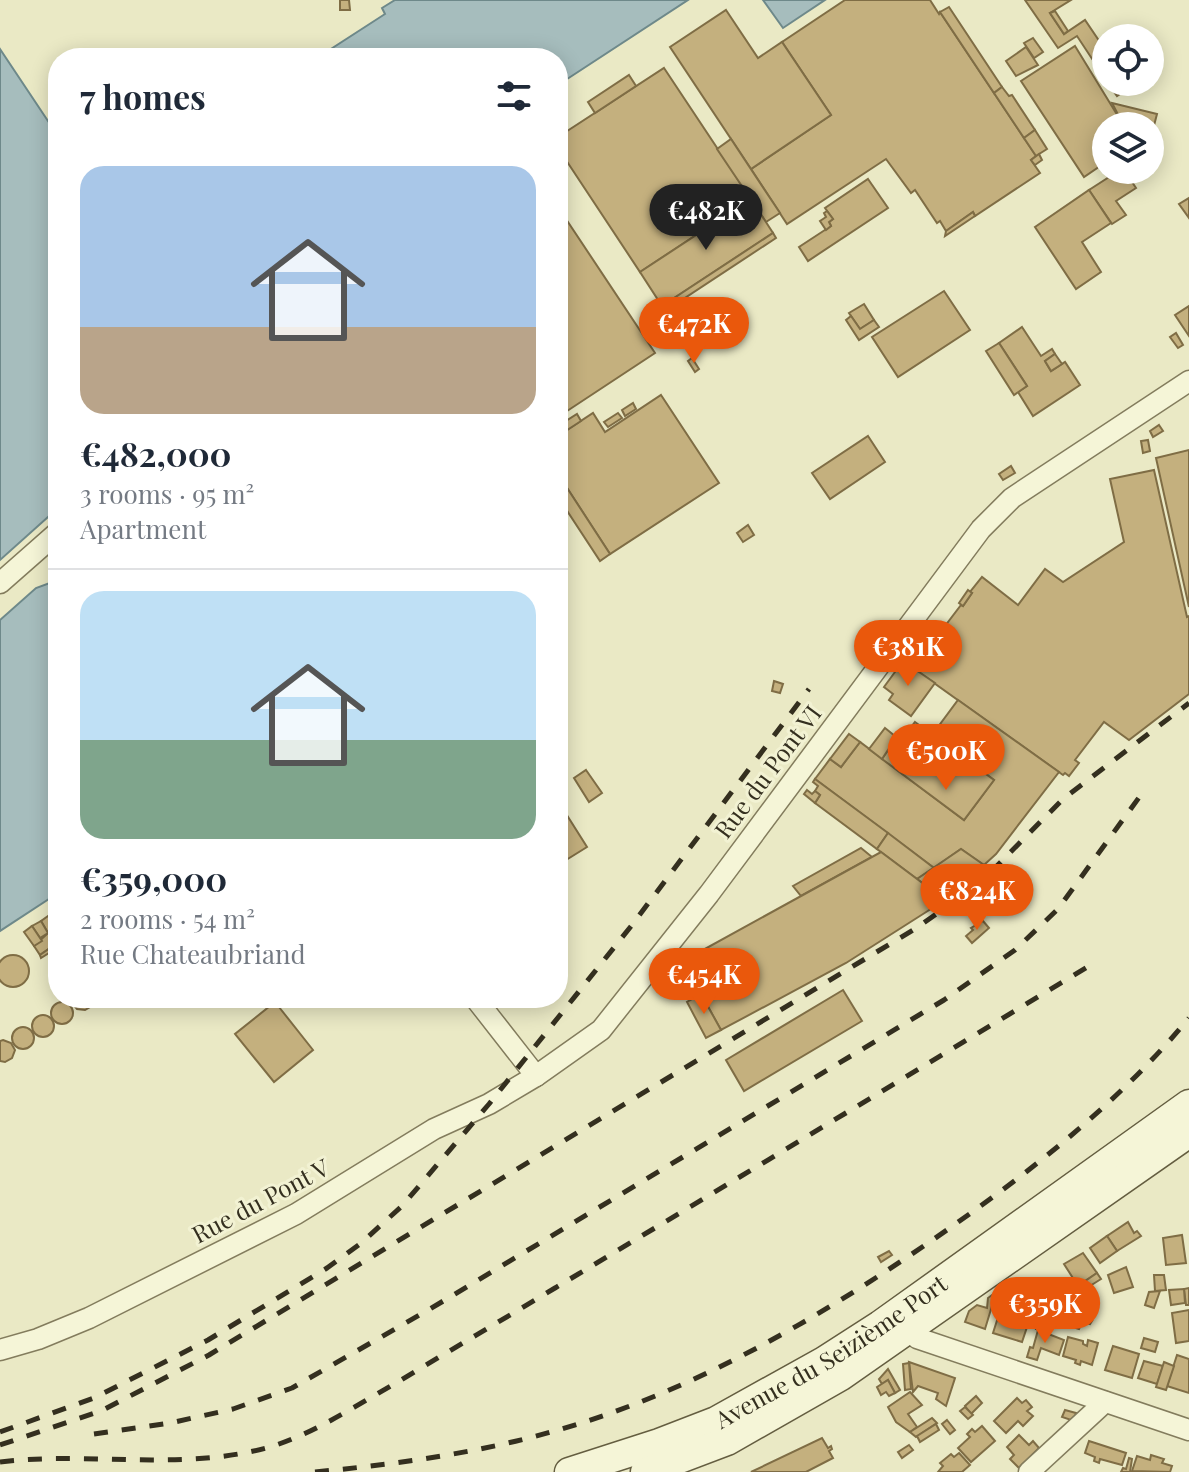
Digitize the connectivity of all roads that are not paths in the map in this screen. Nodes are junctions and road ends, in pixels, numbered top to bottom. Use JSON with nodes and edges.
{"nodes":[{"id":1,"x":1189,"y":381,"type":"edge"},
{"id":2,"x":48,"y":541,"type":"edge"},
{"id":3,"x":0,"y":583,"type":"edge"},
{"id":4,"x":483,"y":1008,"type":"edge"},
{"id":5,"x":536,"y":1076,"type":"junction"},
{"id":6,"x":1189,"y":1104,"type":"edge"},
{"id":7,"x":1189,"y":1133,"type":"edge"},
{"id":8,"x":908,"y":1330,"type":"junction"},
{"id":9,"x":0,"y":1350,"type":"edge"},
{"id":10,"x":1105,"y":1402,"type":"junction"},
{"id":11,"x":1189,"y":1430,"type":"edge"},
{"id":12,"x":569,"y":1472,"type":"edge"},
{"id":13,"x":645,"y":1472,"type":"edge"},
{"id":14,"x":1029,"y":1472,"type":"edge"}],
"edges":[{"from":1,"to":5,"type":"street","name":"Rue du Pont VI"},
{"from":2,"to":3,"type":"street"},
{"from":4,"to":5,"type":"street"},
{"from":5,"to":9,"type":"street","name":"Rue du Pont V"},
{"from":6,"to":12,"type":"main road","name":"Avenue du Seizième Port"},
{"from":7,"to":8,"type":"main road","name":"Avenue du Seizième Port"},
{"from":8,"to":10,"type":"street"},
{"from":8,"to":13,"type":"main road","name":"Avenue du Seizième Port"},
{"from":10,"to":11,"type":"street"},
{"from":10,"to":14,"type":"street"}]}
